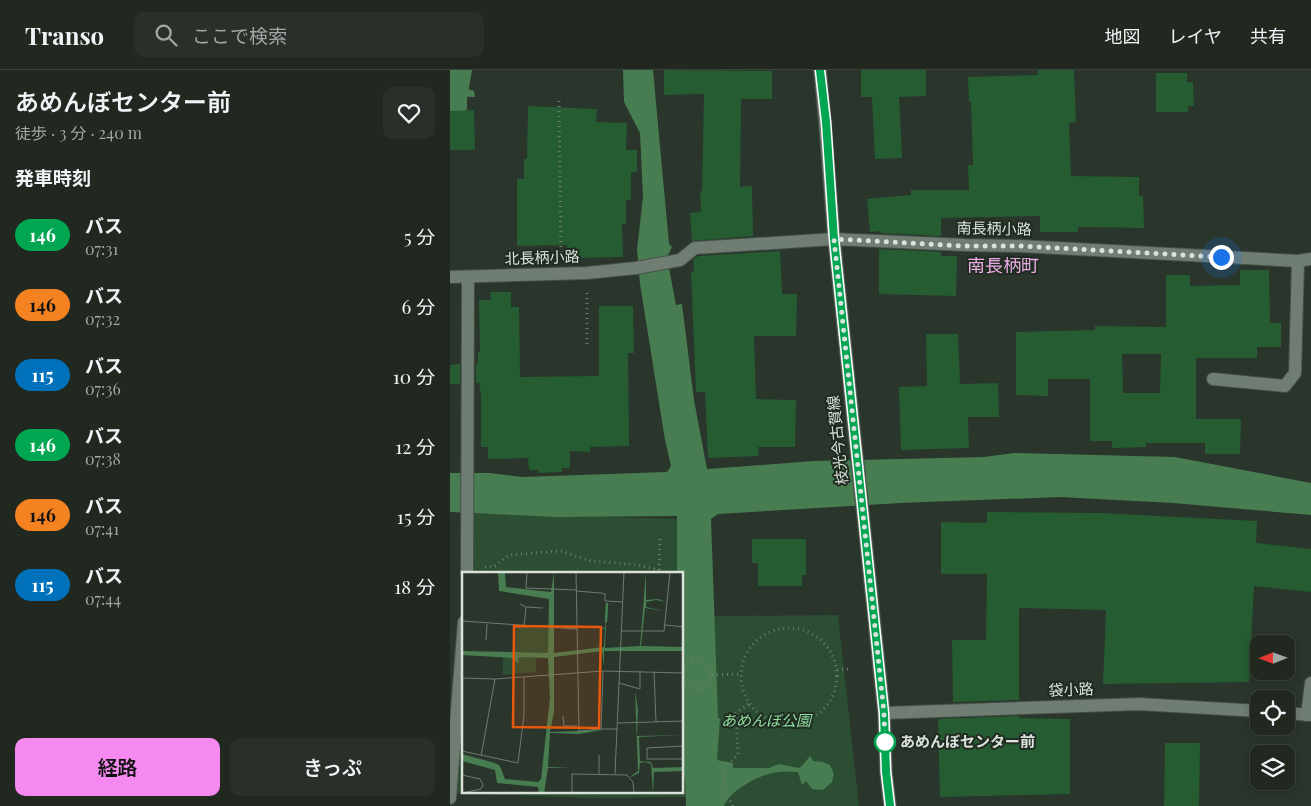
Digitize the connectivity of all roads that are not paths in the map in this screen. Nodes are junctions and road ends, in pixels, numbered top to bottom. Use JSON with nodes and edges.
{"nodes":[{"id":1,"x":820,"y":70,"type":"edge"},
{"id":2,"x":834,"y":239,"type":"junction"},
{"id":3,"x":1311,"y":259,"type":"edge"},
{"id":4,"x":680,"y":260,"type":"joint"},
{"id":5,"x":1298,"y":262,"type":"junction"},
{"id":6,"x":450,"y":277,"type":"edge"},
{"id":7,"x":468,"y":277,"type":"junction"},
{"id":8,"x":1213,"y":379,"type":"dead end"},
{"id":9,"x":467,"y":571,"type":"edge"},
{"id":10,"x":462,"y":640,"type":"edge"},
{"id":11,"x":1311,"y":683,"type":"edge"},
{"id":12,"x":1250,"y":711,"type":"edge"},
{"id":13,"x":884,"y":713,"type":"junction"},
{"id":14,"x":1295,"y":714,"type":"edge"},
{"id":15,"x":1309,"y":715,"type":"edge"},
{"id":16,"x":453,"y":721,"type":"edge"},
{"id":17,"x":450,"y":798,"type":"edge"},
{"id":18,"x":890,"y":806,"type":"edge"}],
"edges":[{"from":1,"to":2,"type":"street","name":"枝光今古賀線"},
{"from":2,"to":4,"type":"street","name":"南長柄小路"},
{"from":2,"to":5,"type":"street","name":"南長柄小路"},
{"from":2,"to":13,"type":"street","name":"枝光今古賀線"},
{"from":3,"to":5,"type":"street","name":"南長柄小路"},
{"from":4,"to":7,"type":"street","name":"北長柄小路"},
{"from":5,"to":8,"type":"street"},
{"from":6,"to":7,"type":"street","name":"北長柄小路"},
{"from":7,"to":9,"type":"street"},
{"from":10,"to":16,"type":"street"},
{"from":11,"to":15,"type":"street"},
{"from":12,"to":13,"type":"street","name":"袋小路"},
{"from":13,"to":18,"type":"street","name":"枝光今古賀線"},
{"from":14,"to":15,"type":"street"},
{"from":16,"to":17,"type":"street"}]}
